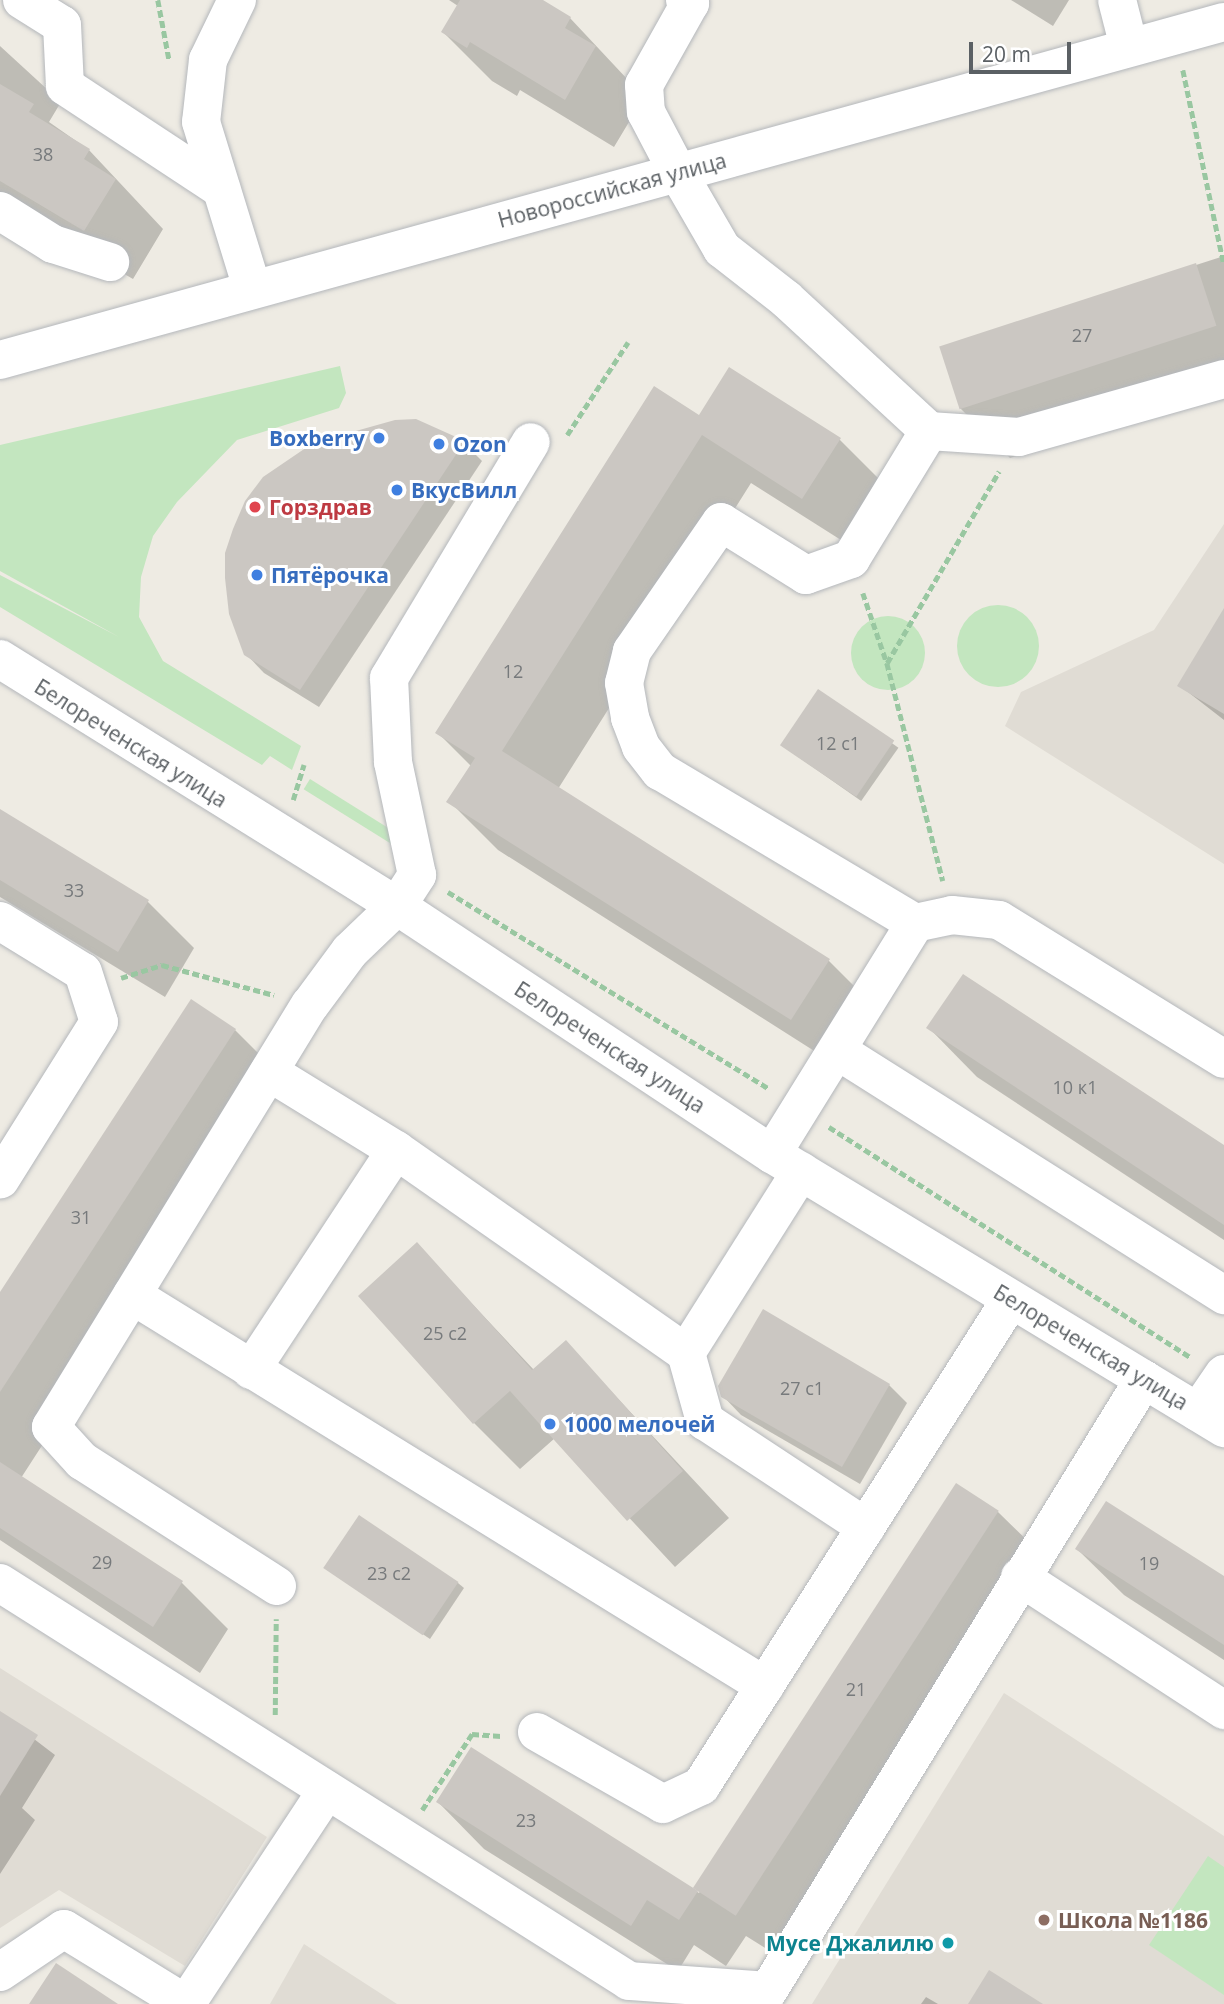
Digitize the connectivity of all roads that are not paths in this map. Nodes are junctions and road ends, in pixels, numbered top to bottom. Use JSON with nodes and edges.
{"nodes":[{"id":1,"x":22,"y":0,"type":"edge"},
{"id":2,"x":237,"y":0,"type":"edge"},
{"id":3,"x":685,"y":0,"type":"edge"},
{"id":4,"x":1117,"y":0,"type":"edge"},
{"id":5,"x":1224,"y":22,"type":"edge"},
{"id":6,"x":1129,"y":47,"type":"junction"},
{"id":7,"x":678,"y":173,"type":"junction"},
{"id":8,"x":221,"y":188,"type":"junction"},
{"id":9,"x":0,"y":211,"type":"edge"},
{"id":10,"x":110,"y":262,"type":"dead end"},
{"id":11,"x":252,"y":288,"type":"junction"},
{"id":12,"x":0,"y":360,"type":"edge"},
{"id":13,"x":1224,"y":379,"type":"edge"},
{"id":14,"x":929,"y":431,"type":"junction"},
{"id":15,"x":531,"y":442,"type":"road end"},
{"id":16,"x":0,"y":659,"type":"edge"},
{"id":17,"x":397,"y":906,"type":"junction"},
{"id":18,"x":0,"y":920,"type":"edge"},
{"id":19,"x":915,"y":923,"type":"junction"},
{"id":20,"x":838,"y":1051,"type":"junction"},
{"id":21,"x":1224,"y":1059,"type":"edge"},
{"id":22,"x":269,"y":1072,"type":"junction"},
{"id":23,"x":396,"y":1150,"type":"junction"},
{"id":24,"x":787,"y":1162,"type":"junction"},
{"id":25,"x":0,"y":1180,"type":"edge"},
{"id":26,"x":1224,"y":1295,"type":"edge"},
{"id":27,"x":132,"y":1296,"type":"junction"},
{"id":28,"x":1011,"y":1298,"type":"junction"},
{"id":29,"x":686,"y":1353,"type":"junction"},
{"id":30,"x":251,"y":1370,"type":"junction"},
{"id":31,"x":1223,"y":1376,"type":"edge"},
{"id":32,"x":1144,"y":1379,"type":"junction"},
{"id":33,"x":1211,"y":1420,"type":"edge"},
{"id":34,"x":866,"y":1527,"type":"junction"},
{"id":35,"x":1020,"y":1577,"type":"junction"},
{"id":36,"x":0,"y":1583,"type":"edge"},
{"id":37,"x":277,"y":1586,"type":"road end"},
{"id":38,"x":765,"y":1686,"type":"junction"},
{"id":39,"x":1224,"y":1710,"type":"edge"},
{"id":40,"x":537,"y":1732,"type":"road end"},
{"id":41,"x":327,"y":1790,"type":"junction"},
{"id":42,"x":0,"y":1972,"type":"edge"},
{"id":43,"x":186,"y":2004,"type":"edge"}],
"edges":[{"from":1,"to":8,"type":"street"},
{"from":2,"to":8,"type":"street"},
{"from":3,"to":7,"type":"street"},
{"from":4,"to":6,"type":"street"},
{"from":5,"to":6,"type":"street","name":"Новороссийская улица"},
{"from":6,"to":7,"type":"street","name":"Новороссийская улица"},
{"from":7,"to":11,"type":"street","name":"Новороссийская улица"},
{"from":7,"to":14,"type":"street"},
{"from":8,"to":11,"type":"street"},
{"from":9,"to":10,"type":"street"},
{"from":11,"to":12,"type":"street","name":"Новороссийская улица"},
{"from":13,"to":14,"type":"street"},
{"from":14,"to":19,"type":"street"},
{"from":15,"to":17,"type":"street"},
{"from":16,"to":17,"type":"street","name":"Белореченская улица"},
{"from":17,"to":22,"type":"street"},
{"from":17,"to":24,"type":"street","name":"Белореченская улица"},
{"from":18,"to":25,"type":"street"},
{"from":19,"to":20,"type":"street"},
{"from":19,"to":21,"type":"street"},
{"from":20,"to":24,"type":"street"},
{"from":20,"to":26,"type":"street"},
{"from":22,"to":23,"type":"street"},
{"from":22,"to":27,"type":"street"},
{"from":23,"to":29,"type":"street"},
{"from":23,"to":30,"type":"street"},
{"from":24,"to":28,"type":"street","name":"Белореченская улица"},
{"from":24,"to":29,"type":"street"},
{"from":27,"to":30,"type":"street"},
{"from":27,"to":37,"type":"street"},
{"from":28,"to":32,"type":"street","name":"Белореченская улица"},
{"from":28,"to":34,"type":"street"},
{"from":29,"to":34,"type":"street"},
{"from":30,"to":38,"type":"street"},
{"from":31,"to":33,"type":"street"},
{"from":32,"to":33,"type":"street","name":"Белореченская улица"},
{"from":32,"to":35,"type":"street"},
{"from":34,"to":38,"type":"street"},
{"from":35,"to":39,"type":"street"},
{"from":35,"to":41,"type":"street"},
{"from":36,"to":41,"type":"street"},
{"from":38,"to":40,"type":"street"},
{"from":41,"to":43,"type":"street"},
{"from":42,"to":43,"type":"street"}]}
